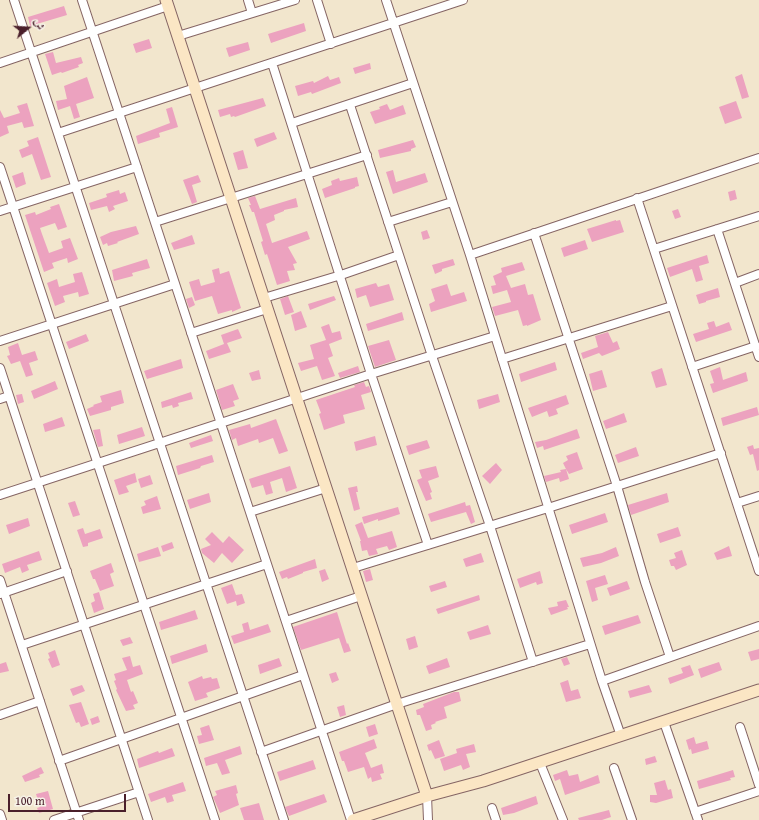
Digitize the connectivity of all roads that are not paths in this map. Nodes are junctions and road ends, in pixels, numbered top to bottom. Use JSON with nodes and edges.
{"nodes":[{"id":1,"x":14,"y":0,"type":"edge"},
{"id":2,"x":82,"y":0,"type":"edge"},
{"id":3,"x":248,"y":0,"type":"edge"},
{"id":4,"x":295,"y":0,"type":"edge"},
{"id":5,"x":317,"y":0,"type":"edge"},
{"id":6,"x":386,"y":0,"type":"edge"},
{"id":7,"x":463,"y":0,"type":"edge"},
{"id":8,"x":167,"y":3,"type":"edge"},
{"id":9,"x":252,"y":13,"type":"junction"},
{"id":10,"x":393,"y":23,"type":"junction"},
{"id":11,"x":93,"y":32,"type":"junction"},
{"id":12,"x":178,"y":36,"type":"junction"},
{"id":13,"x":331,"y":44,"type":"junction"},
{"id":14,"x":32,"y":52,"type":"junction"},
{"id":15,"x":0,"y":63,"type":"edge"},
{"id":16,"x":272,"y":63,"type":"junction"},
{"id":17,"x":413,"y":83,"type":"junction"},
{"id":18,"x":195,"y":88,"type":"junction"},
{"id":19,"x":350,"y":105,"type":"junction"},
{"id":20,"x":120,"y":113,"type":"junction"},
{"id":21,"x":292,"y":123,"type":"junction"},
{"id":22,"x":58,"y":133,"type":"junction"},
{"id":23,"x":367,"y":155,"type":"junction"},
{"id":24,"x":759,"y":158,"type":"edge"},
{"id":25,"x":0,"y":167,"type":"edge"},
{"id":26,"x":137,"y":168,"type":"junction"},
{"id":27,"x":308,"y":174,"type":"junction"},
{"id":28,"x":76,"y":187,"type":"junction"},
{"id":29,"x":231,"y":197,"type":"junction"},
{"id":30,"x":637,"y":198,"type":"junction"},
{"id":31,"x":452,"y":202,"type":"junction"},
{"id":32,"x":13,"y":207,"type":"junction"},
{"id":33,"x":0,"y":211,"type":"edge"},
{"id":34,"x":759,"y":216,"type":"edge"},
{"id":35,"x":155,"y":222,"type":"junction"},
{"id":36,"x":388,"y":222,"type":"junction"},
{"id":37,"x":717,"y":229,"type":"junction"},
{"id":38,"x":534,"y":233,"type":"junction"},
{"id":39,"x":654,"y":249,"type":"junction"},
{"id":40,"x":399,"y":255,"type":"junction"},
{"id":41,"x":470,"y":255,"type":"junction"},
{"id":42,"x":759,"y":274,"type":"edge"},
{"id":43,"x":341,"y":275,"type":"junction"},
{"id":44,"x":735,"y":283,"type":"junction"},
{"id":45,"x":175,"y":284,"type":"junction"},
{"id":46,"x":264,"y":298,"type":"junction"},
{"id":47,"x":114,"y":304,"type":"junction"},
{"id":48,"x":672,"y":306,"type":"junction"},
{"id":49,"x":267,"y":309,"type":"junction"},
{"id":50,"x":52,"y":324,"type":"junction"},
{"id":51,"x":191,"y":333,"type":"junction"},
{"id":52,"x":495,"y":336,"type":"junction"},
{"id":53,"x":568,"y":338,"type":"junction"},
{"id":54,"x":0,"y":341,"type":"edge"},
{"id":55,"x":756,"y":346,"type":"junction"},
{"id":56,"x":432,"y":356,"type":"junction"},
{"id":57,"x":759,"y":357,"type":"edge"},
{"id":58,"x":502,"y":359,"type":"junction"},
{"id":59,"x":692,"y":367,"type":"junction"},
{"id":60,"x":0,"y":368,"type":"edge"},
{"id":61,"x":371,"y":374,"type":"junction"},
{"id":62,"x":9,"y":396,"type":"junction"},
{"id":63,"x":296,"y":398,"type":"junction"},
{"id":64,"x":0,"y":399,"type":"edge"},
{"id":65,"x":221,"y":423,"type":"junction"},
{"id":66,"x":160,"y":443,"type":"junction"},
{"id":67,"x":720,"y":453,"type":"junction"},
{"id":68,"x":98,"y":463,"type":"junction"},
{"id":69,"x":38,"y":483,"type":"junction"},
{"id":70,"x":617,"y":486,"type":"junction"},
{"id":71,"x":326,"y":488,"type":"junction"},
{"id":72,"x":0,"y":495,"type":"edge"},
{"id":73,"x":759,"y":496,"type":"edge"},
{"id":74,"x":737,"y":503,"type":"junction"},
{"id":75,"x":548,"y":508,"type":"junction"},
{"id":76,"x":250,"y":512,"type":"junction"},
{"id":77,"x":490,"y":526,"type":"junction"},
{"id":78,"x":428,"y":545,"type":"junction"},
{"id":79,"x":267,"y":564,"type":"junction"},
{"id":80,"x":353,"y":568,"type":"junction"},
{"id":81,"x":67,"y":571,"type":"junction"},
{"id":82,"x":759,"y":571,"type":"edge"},
{"id":83,"x":0,"y":580,"type":"edge"},
{"id":84,"x":206,"y":584,"type":"junction"},
{"id":85,"x":2,"y":593,"type":"edge"},
{"id":86,"x":361,"y":596,"type":"junction"},
{"id":87,"x":144,"y":605,"type":"junction"},
{"id":88,"x":286,"y":621,"type":"junction"},
{"id":89,"x":84,"y":625,"type":"junction"},
{"id":90,"x":759,"y":626,"type":"edge"},
{"id":91,"x":590,"y":644,"type":"junction"},
{"id":92,"x":22,"y":645,"type":"junction"},
{"id":93,"x":670,"y":657,"type":"junction"},
{"id":94,"x":533,"y":662,"type":"junction"},
{"id":95,"x":304,"y":675,"type":"junction"},
{"id":96,"x":602,"y":681,"type":"junction"},
{"id":97,"x":759,"y":690,"type":"edge"},
{"id":98,"x":243,"y":697,"type":"junction"},
{"id":99,"x":40,"y":701,"type":"junction"},
{"id":100,"x":397,"y":704,"type":"junction"},
{"id":101,"x":0,"y":715,"type":"edge"},
{"id":102,"x":181,"y":718,"type":"junction"},
{"id":103,"x":664,"y":722,"type":"junction"},
{"id":104,"x":740,"y":727,"type":"dead end"},
{"id":105,"x":322,"y":731,"type":"junction"},
{"id":106,"x":621,"y":736,"type":"junction"},
{"id":107,"x":122,"y":739,"type":"junction"},
{"id":108,"x":261,"y":752,"type":"junction"},
{"id":109,"x":59,"y":761,"type":"junction"},
{"id":110,"x":540,"y":763,"type":"junction"},
{"id":111,"x":614,"y":768,"type":"dead end"},
{"id":112,"x":759,"y":785,"type":"edge"},
{"id":113,"x":759,"y":791,"type":"edge"},
{"id":114,"x":139,"y":792,"type":"junction"},
{"id":115,"x":427,"y":796,"type":"junction"},
{"id":116,"x":492,"y":808,"type":"dead end"},
{"id":117,"x":0,"y":814,"type":"edge"},
{"id":118,"x":78,"y":816,"type":"edge"},
{"id":119,"x":696,"y":816,"type":"edge"},
{"id":120,"x":2,"y":820,"type":"edge"},
{"id":121,"x":54,"y":820,"type":"edge"},
{"id":122,"x":148,"y":820,"type":"edge"},
{"id":123,"x":215,"y":820,"type":"edge"},
{"id":124,"x":284,"y":820,"type":"edge"},
{"id":125,"x":352,"y":820,"type":"edge"},
{"id":126,"x":428,"y":820,"type":"edge"},
{"id":127,"x":496,"y":820,"type":"edge"},
{"id":128,"x":563,"y":820,"type":"edge"},
{"id":129,"x":632,"y":820,"type":"edge"}],
"edges":[{"from":1,"to":14,"type":"street"},
{"from":2,"to":11,"type":"street"},
{"from":3,"to":9,"type":"street"},
{"from":4,"to":9,"type":"street"},
{"from":5,"to":13,"type":"street"},
{"from":6,"to":10,"type":"street"},
{"from":7,"to":10,"type":"street"},
{"from":8,"to":11,"type":"street"},
{"from":8,"to":12,"type":"street"},
{"from":9,"to":12,"type":"street"},
{"from":10,"to":13,"type":"street"},
{"from":10,"to":17,"type":"street"},
{"from":11,"to":14,"type":"street"},
{"from":11,"to":20,"type":"street"},
{"from":12,"to":18,"type":"street"},
{"from":13,"to":16,"type":"street"},
{"from":14,"to":15,"type":"street"},
{"from":14,"to":22,"type":"street"},
{"from":16,"to":18,"type":"street"},
{"from":16,"to":21,"type":"street"},
{"from":17,"to":19,"type":"street"},
{"from":17,"to":31,"type":"street"},
{"from":18,"to":20,"type":"street"},
{"from":18,"to":29,"type":"street"},
{"from":19,"to":21,"type":"street"},
{"from":19,"to":23,"type":"street"},
{"from":20,"to":22,"type":"street"},
{"from":20,"to":26,"type":"street"},
{"from":21,"to":27,"type":"street"},
{"from":22,"to":28,"type":"street"},
{"from":23,"to":27,"type":"street"},
{"from":23,"to":36,"type":"street"},
{"from":24,"to":30,"type":"street"},
{"from":25,"to":32,"type":"street"},
{"from":26,"to":28,"type":"street"},
{"from":26,"to":35,"type":"street"},
{"from":27,"to":29,"type":"street"},
{"from":27,"to":43,"type":"street"},
{"from":28,"to":32,"type":"street"},
{"from":28,"to":47,"type":"street"},
{"from":29,"to":35,"type":"street"},
{"from":29,"to":46,"type":"street"},
{"from":30,"to":38,"type":"street"},
{"from":30,"to":39,"type":"street"},
{"from":31,"to":36,"type":"street"},
{"from":31,"to":41,"type":"street"},
{"from":32,"to":33,"type":"street"},
{"from":32,"to":50,"type":"street"},
{"from":34,"to":37,"type":"street"},
{"from":35,"to":45,"type":"street"},
{"from":36,"to":40,"type":"street"},
{"from":37,"to":39,"type":"street"},
{"from":37,"to":44,"type":"street"},
{"from":38,"to":41,"type":"street"},
{"from":38,"to":53,"type":"street"},
{"from":39,"to":48,"type":"street"},
{"from":40,"to":43,"type":"street"},
{"from":40,"to":56,"type":"street"},
{"from":41,"to":52,"type":"street"},
{"from":42,"to":44,"type":"street"},
{"from":43,"to":46,"type":"street"},
{"from":43,"to":61,"type":"street"},
{"from":44,"to":55,"type":"street"},
{"from":45,"to":47,"type":"street"},
{"from":45,"to":51,"type":"street"},
{"from":46,"to":49,"type":"street"},
{"from":47,"to":50,"type":"street"},
{"from":47,"to":66,"type":"street"},
{"from":48,"to":53,"type":"street"},
{"from":48,"to":59,"type":"street"},
{"from":49,"to":51,"type":"street"},
{"from":49,"to":63,"type":"street"},
{"from":50,"to":54,"type":"street"},
{"from":50,"to":68,"type":"street"},
{"from":51,"to":65,"type":"street"},
{"from":52,"to":56,"type":"street"},
{"from":52,"to":58,"type":"street"},
{"from":53,"to":58,"type":"street"},
{"from":53,"to":70,"type":"street"},
{"from":55,"to":57,"type":"street"},
{"from":55,"to":59,"type":"street"},
{"from":56,"to":61,"type":"street"},
{"from":56,"to":77,"type":"street"},
{"from":58,"to":75,"type":"street"},
{"from":59,"to":67,"type":"street"},
{"from":60,"to":62,"type":"street"},
{"from":61,"to":63,"type":"street"},
{"from":61,"to":78,"type":"street"},
{"from":62,"to":64,"type":"street"},
{"from":62,"to":69,"type":"street"},
{"from":63,"to":65,"type":"street"},
{"from":63,"to":71,"type":"street"},
{"from":65,"to":66,"type":"street"},
{"from":65,"to":76,"type":"street"},
{"from":66,"to":68,"type":"street"},
{"from":66,"to":84,"type":"street"},
{"from":67,"to":70,"type":"street"},
{"from":67,"to":74,"type":"street"},
{"from":68,"to":69,"type":"street"},
{"from":68,"to":87,"type":"street"},
{"from":69,"to":72,"type":"street"},
{"from":69,"to":81,"type":"street"},
{"from":70,"to":75,"type":"street"},
{"from":70,"to":93,"type":"street"},
{"from":71,"to":76,"type":"street"},
{"from":71,"to":80,"type":"street"},
{"from":73,"to":74,"type":"street"},
{"from":74,"to":82,"type":"street"},
{"from":75,"to":77,"type":"street"},
{"from":75,"to":91,"type":"street"},
{"from":76,"to":79,"type":"street"},
{"from":77,"to":78,"type":"street"},
{"from":77,"to":94,"type":"street"},
{"from":78,"to":80,"type":"street"},
{"from":79,"to":84,"type":"street"},
{"from":79,"to":88,"type":"street"},
{"from":80,"to":86,"type":"street"},
{"from":81,"to":85,"type":"street"},
{"from":81,"to":89,"type":"street"},
{"from":83,"to":85,"type":"street"},
{"from":84,"to":87,"type":"street"},
{"from":84,"to":98,"type":"street"},
{"from":85,"to":92,"type":"street"},
{"from":86,"to":88,"type":"street"},
{"from":86,"to":100,"type":"street"},
{"from":87,"to":89,"type":"street"},
{"from":87,"to":102,"type":"street"},
{"from":88,"to":95,"type":"street"},
{"from":89,"to":92,"type":"street"},
{"from":89,"to":107,"type":"street"},
{"from":90,"to":93,"type":"street"},
{"from":91,"to":94,"type":"street"},
{"from":91,"to":96,"type":"street"},
{"from":92,"to":99,"type":"street"},
{"from":93,"to":96,"type":"street"},
{"from":94,"to":100,"type":"street"},
{"from":95,"to":98,"type":"street"},
{"from":95,"to":105,"type":"street"},
{"from":96,"to":106,"type":"street"},
{"from":97,"to":103,"type":"street"},
{"from":98,"to":102,"type":"street"},
{"from":98,"to":108,"type":"street"},
{"from":99,"to":101,"type":"street"},
{"from":99,"to":109,"type":"street"},
{"from":100,"to":105,"type":"street"},
{"from":100,"to":115,"type":"street"},
{"from":102,"to":107,"type":"street"},
{"from":102,"to":123,"type":"street"},
{"from":103,"to":106,"type":"street"},
{"from":103,"to":119,"type":"street"},
{"from":104,"to":112,"type":"street"},
{"from":105,"to":108,"type":"street"},
{"from":105,"to":125,"type":"street"},
{"from":106,"to":110,"type":"street"},
{"from":107,"to":109,"type":"street"},
{"from":107,"to":114,"type":"street"},
{"from":108,"to":124,"type":"street"},
{"from":109,"to":118,"type":"street"},
{"from":110,"to":115,"type":"street"},
{"from":110,"to":128,"type":"street"},
{"from":111,"to":129,"type":"street"},
{"from":113,"to":119,"type":"street"},
{"from":114,"to":118,"type":"street"},
{"from":114,"to":122,"type":"street"},
{"from":115,"to":125,"type":"street"},
{"from":115,"to":126,"type":"street"},
{"from":116,"to":127,"type":"street"},
{"from":117,"to":120,"type":"street"},
{"from":118,"to":121,"type":"street"}]}
